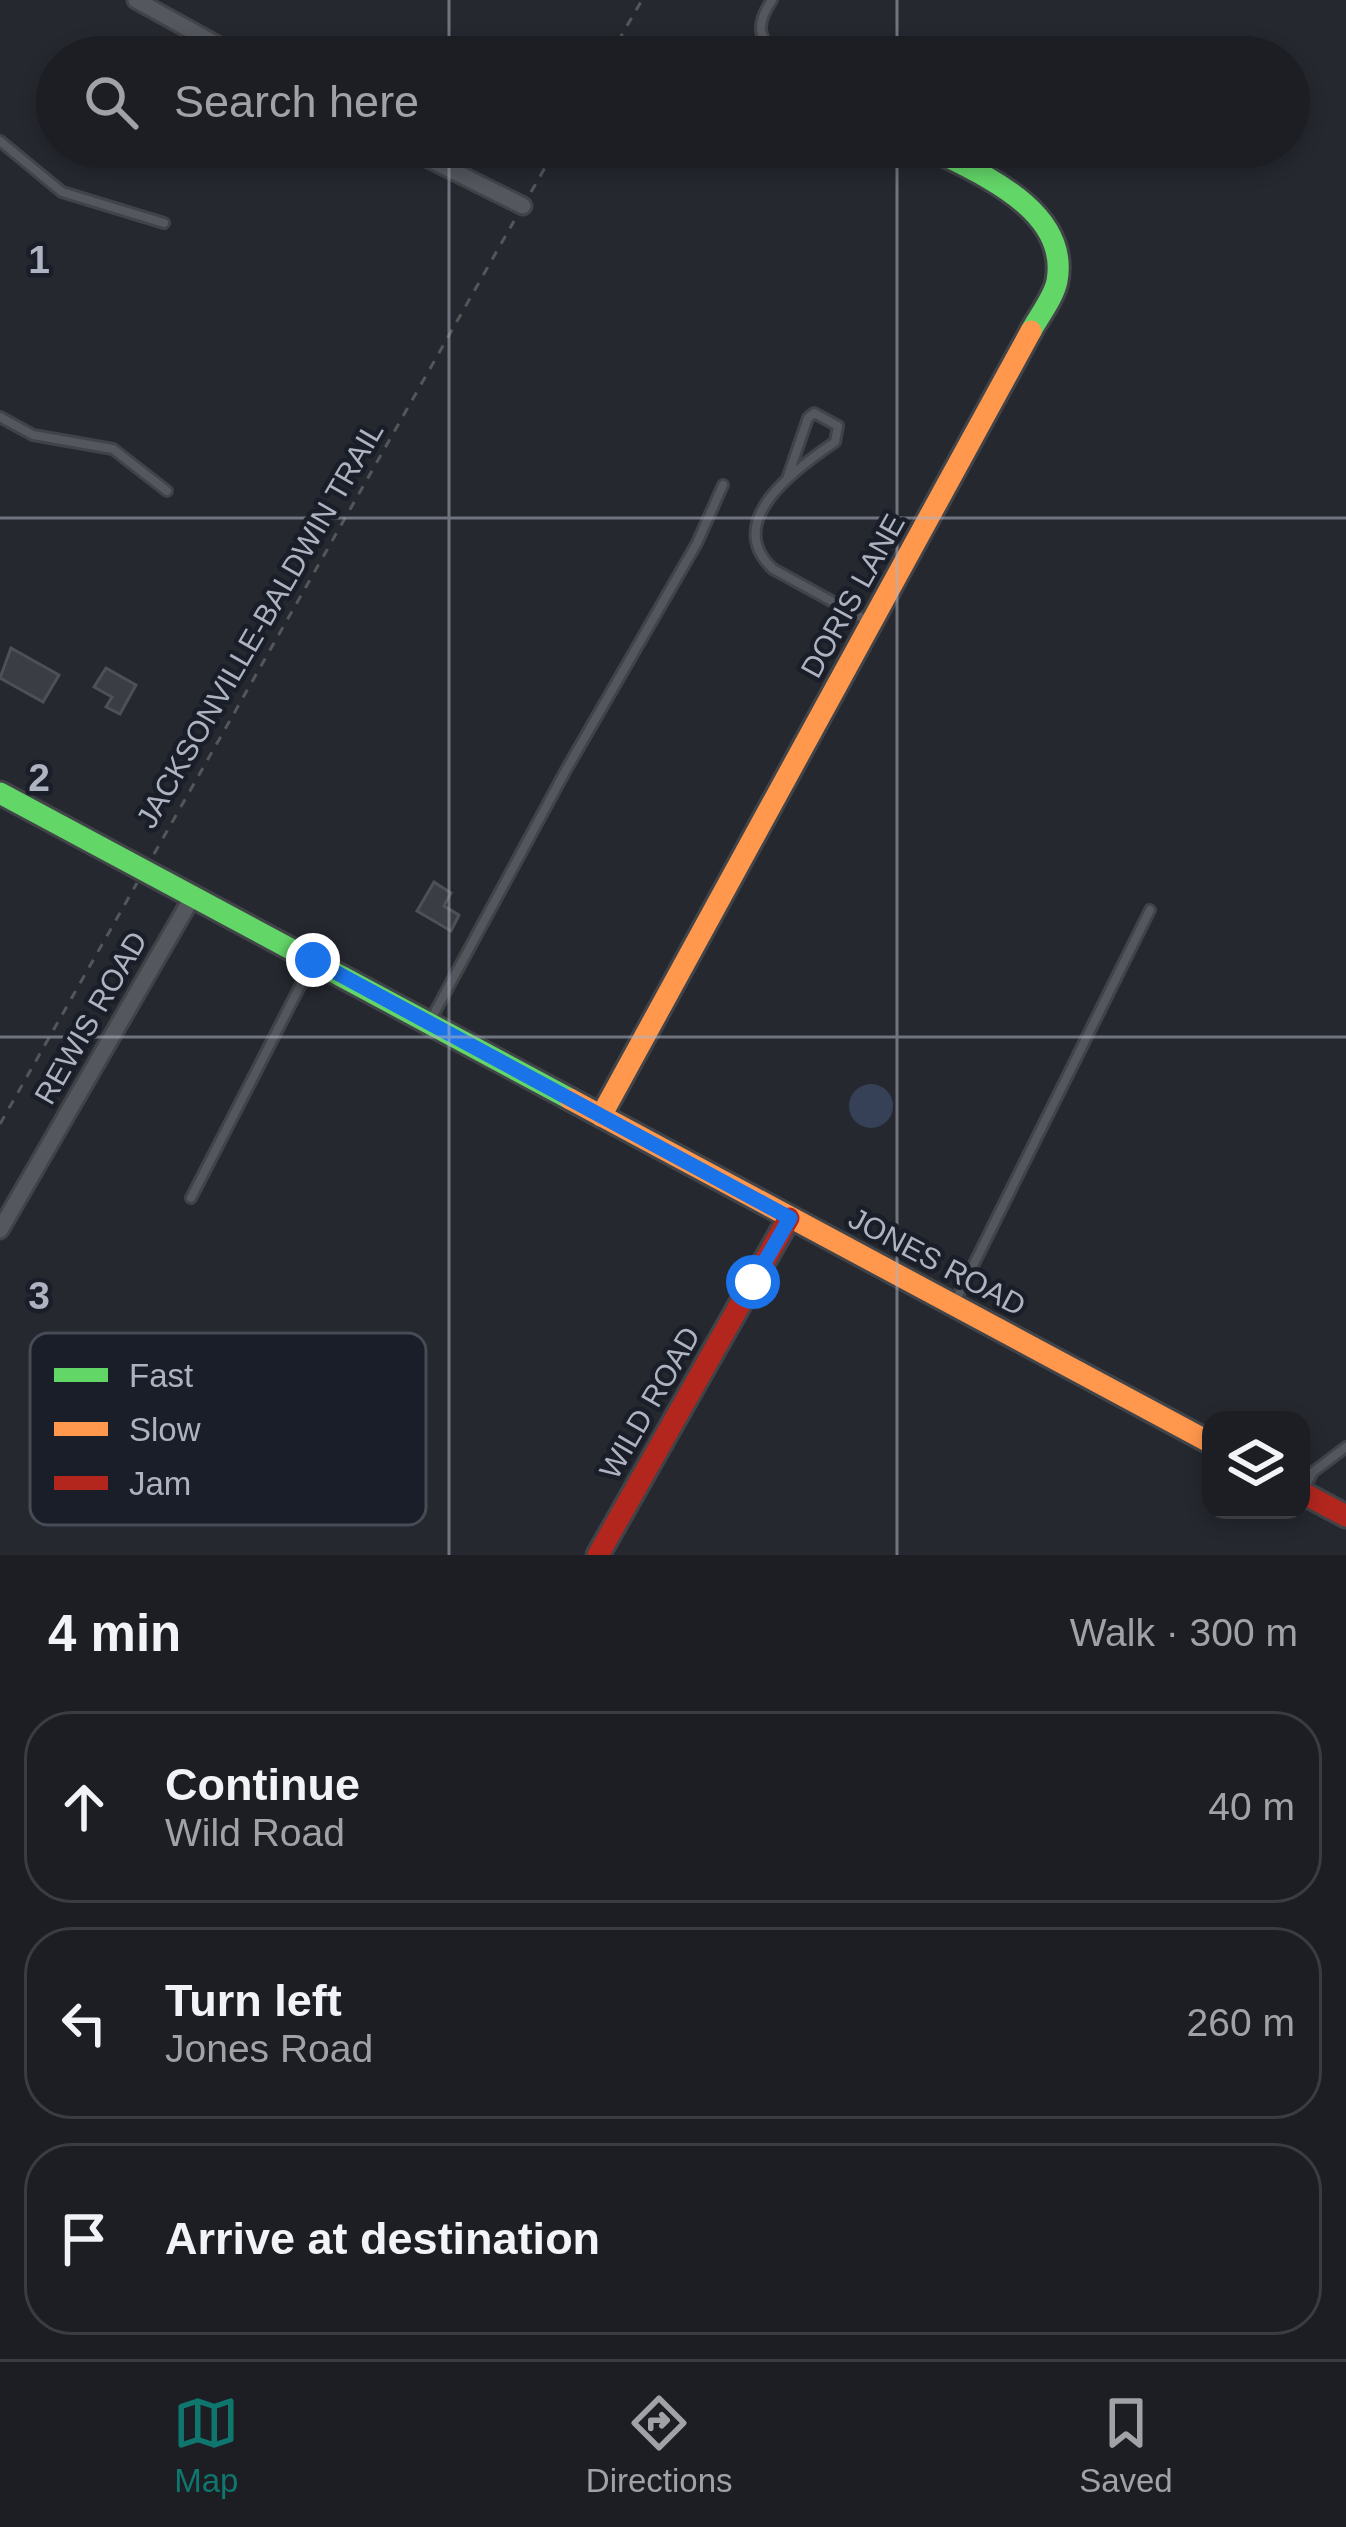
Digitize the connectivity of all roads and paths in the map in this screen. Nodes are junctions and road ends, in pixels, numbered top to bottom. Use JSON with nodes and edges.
{"nodes":[{"id":1,"x":136,"y":0,"type":"edge"},
{"id":2,"x":641,"y":0,"type":"edge"},
{"id":3,"x":772,"y":0,"type":"edge"},
{"id":4,"x":201,"y":36,"type":"edge"},
{"id":5,"x":621,"y":36,"type":"edge"},
{"id":6,"x":760,"y":36,"type":"edge"},
{"id":7,"x":0,"y":141,"type":"edge"},
{"id":8,"x":447,"y":168,"type":"edge"},
{"id":9,"x":545,"y":168,"type":"edge"},
{"id":10,"x":964,"y":168,"type":"edge"},
{"id":11,"x":523,"y":206,"type":"junction"},
{"id":12,"x":164,"y":223,"type":"dead end"},
{"id":13,"x":0,"y":417,"type":"edge"},
{"id":14,"x":788,"y":476,"type":"junction"},
{"id":15,"x":723,"y":485,"type":"dead end"},
{"id":16,"x":166,"y":491,"type":"dead end"},
{"id":17,"x":872,"y":624,"type":"junction"},
{"id":18,"x":0,"y":793,"type":"edge"},
{"id":19,"x":144,"y":870,"type":"junction"},
{"id":20,"x":193,"y":896,"type":"junction"},
{"id":21,"x":1150,"y":910,"type":"dead end"},
{"id":22,"x":313,"y":960,"type":"junction"},
{"id":23,"x":429,"y":1022,"type":"junction"},
{"id":24,"x":601,"y":1116,"type":"junction"},
{"id":25,"x":0,"y":1124,"type":"edge"},
{"id":26,"x":191,"y":1198,"type":"dead end"},
{"id":27,"x":790,"y":1218,"type":"junction"},
{"id":28,"x":0,"y":1230,"type":"edge"},
{"id":29,"x":954,"y":1305,"type":"junction"},
{"id":30,"x":1202,"y":1438,"type":"edge"},
{"id":31,"x":1346,"y":1447,"type":"edge"},
{"id":32,"x":1310,"y":1476,"type":"edge"},
{"id":33,"x":1310,"y":1496,"type":"edge"},
{"id":34,"x":1346,"y":1516,"type":"edge"},
{"id":35,"x":598,"y":1555,"type":"edge"}],
"edges":[{"from":1,"to":4,"type":"street"},
{"from":2,"to":5,"type":"path"},
{"from":3,"to":6,"type":"lane"},
{"from":7,"to":12,"type":"lane"},
{"from":8,"to":11,"type":"street"},
{"from":9,"to":11,"type":"path","name":"JACKSONVILLE-BALDWIN TRAIL"},
{"from":10,"to":17,"type":"street","name":"DORIS LANE"},
{"from":11,"to":19,"type":"path","name":"JACKSONVILLE-BALDWIN TRAIL"},
{"from":13,"to":16,"type":"lane"},
{"from":14,"to":14,"type":"lane"},
{"from":14,"to":17,"type":"lane"},
{"from":15,"to":23,"type":"lane"},
{"from":17,"to":24,"type":"street","name":"DORIS LANE"},
{"from":18,"to":19,"type":"street","name":"JONES ROAD"},
{"from":19,"to":20,"type":"street","name":"JONES ROAD"},
{"from":19,"to":25,"type":"path","name":"JACKSONVILLE-BALDWIN TRAIL"},
{"from":20,"to":22,"type":"street","name":"JONES ROAD"},
{"from":20,"to":28,"type":"street","name":"REWIS ROAD"},
{"from":21,"to":29,"type":"lane"},
{"from":22,"to":23,"type":"street","name":"JONES ROAD"},
{"from":22,"to":26,"type":"lane"},
{"from":23,"to":24,"type":"street","name":"JONES ROAD"},
{"from":24,"to":27,"type":"street","name":"JONES ROAD"},
{"from":27,"to":29,"type":"street","name":"JONES ROAD"},
{"from":27,"to":35,"type":"street","name":"WILD ROAD"},
{"from":29,"to":30,"type":"street","name":"JONES ROAD"},
{"from":31,"to":32,"type":"lane"},
{"from":33,"to":34,"type":"street"}]}
